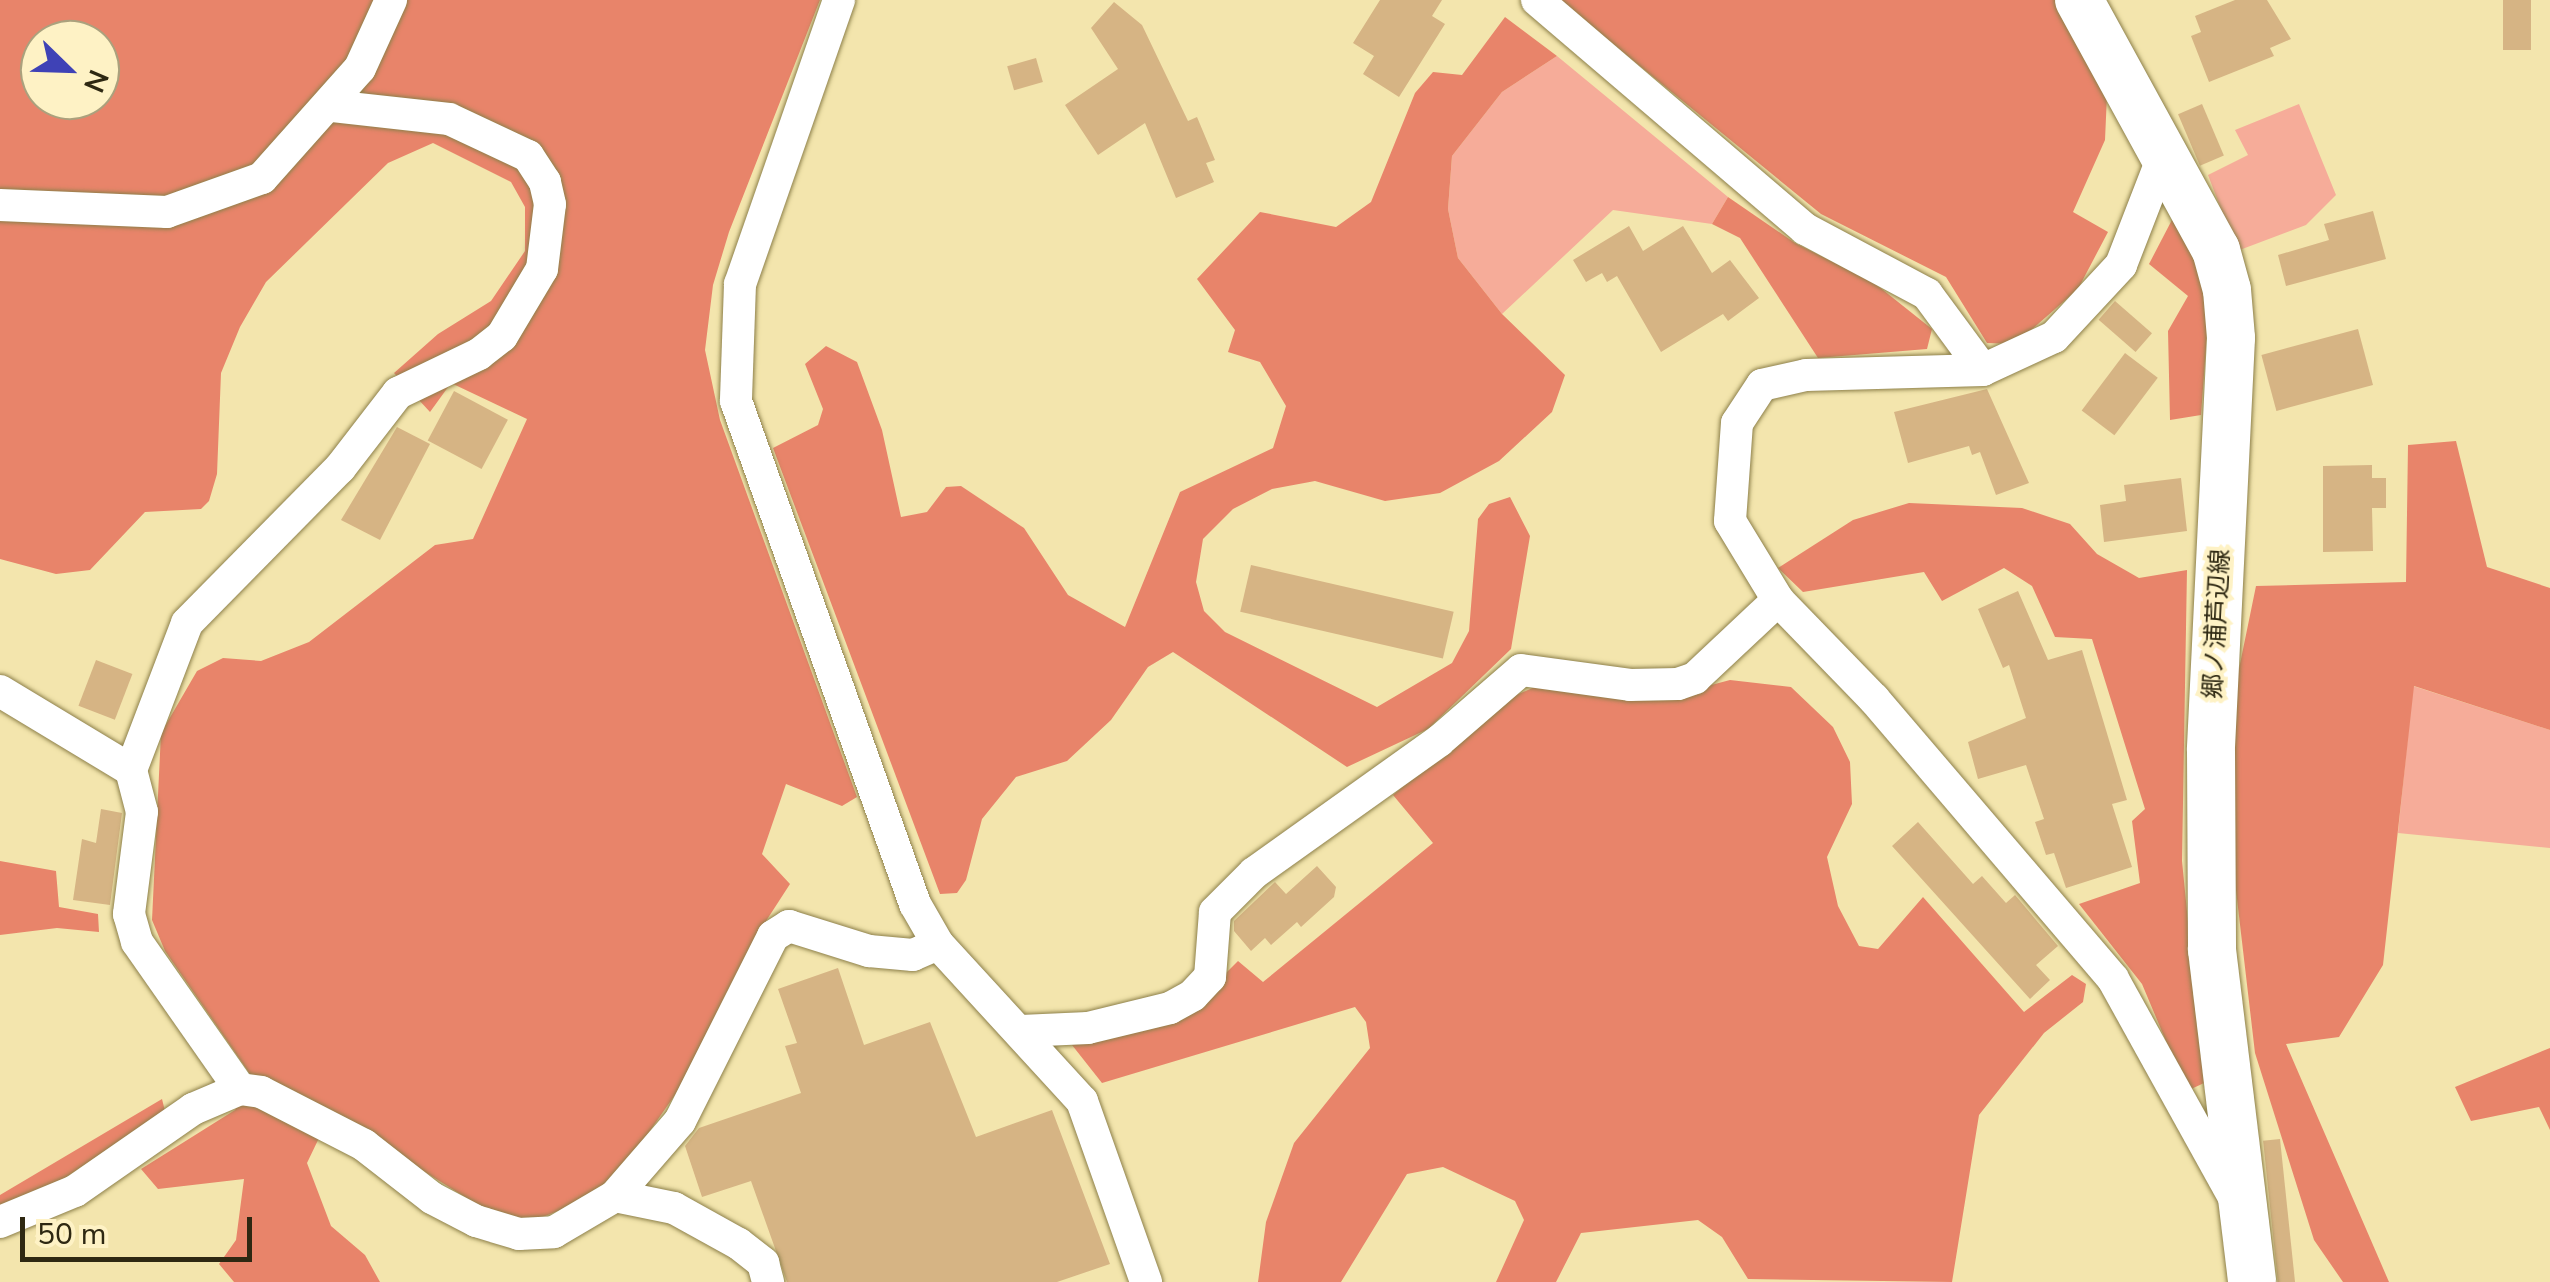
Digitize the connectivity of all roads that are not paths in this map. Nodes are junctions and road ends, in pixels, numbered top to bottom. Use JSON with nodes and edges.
{"nodes":[{"id":1,"x":391,"y":0,"type":"edge"},
{"id":2,"x":839,"y":0,"type":"edge"},
{"id":3,"x":1537,"y":0,"type":"edge"},
{"id":4,"x":2079,"y":0,"type":"edge"},
{"id":5,"x":331,"y":106,"type":"junction"},
{"id":6,"x":2164,"y":154,"type":"junction"},
{"id":7,"x":0,"y":205,"type":"edge"},
{"id":8,"x":1982,"y":370,"type":"junction"},
{"id":9,"x":1778,"y":600,"type":"junction"},
{"id":10,"x":0,"y":691,"type":"edge"},
{"id":11,"x":131,"y":770,"type":"junction"},
{"id":12,"x":938,"y":944,"type":"junction"},
{"id":13,"x":1021,"y":1031,"type":"junction"},
{"id":14,"x":240,"y":1089,"type":"junction"},
{"id":15,"x":616,"y":1196,"type":"junction"},
{"id":16,"x":2244,"y":1213,"type":"junction"},
{"id":17,"x":0,"y":1222,"type":"edge"},
{"id":18,"x":768,"y":1282,"type":"edge"},
{"id":19,"x":1146,"y":1282,"type":"edge"},
{"id":20,"x":2252,"y":1282,"type":"edge"}],
"edges":[{"from":1,"to":5,"type":"street"},
{"from":2,"to":12,"type":"street"},
{"from":3,"to":8,"type":"street"},
{"from":4,"to":6,"type":"main road","name":"郷ノ浦芦辺線"},
{"from":5,"to":7,"type":"street"},
{"from":5,"to":11,"type":"street"},
{"from":6,"to":8,"type":"street"},
{"from":6,"to":16,"type":"main road","name":"郷ノ浦芦辺線"},
{"from":8,"to":9,"type":"street"},
{"from":9,"to":13,"type":"street"},
{"from":9,"to":16,"type":"street"},
{"from":10,"to":11,"type":"street"},
{"from":11,"to":14,"type":"street"},
{"from":12,"to":13,"type":"street"},
{"from":12,"to":15,"type":"street"},
{"from":13,"to":19,"type":"street"},
{"from":14,"to":15,"type":"street"},
{"from":14,"to":17,"type":"street"},
{"from":15,"to":18,"type":"street"},
{"from":16,"to":20,"type":"main road","name":"郷ノ浦芦辺線"}]}
